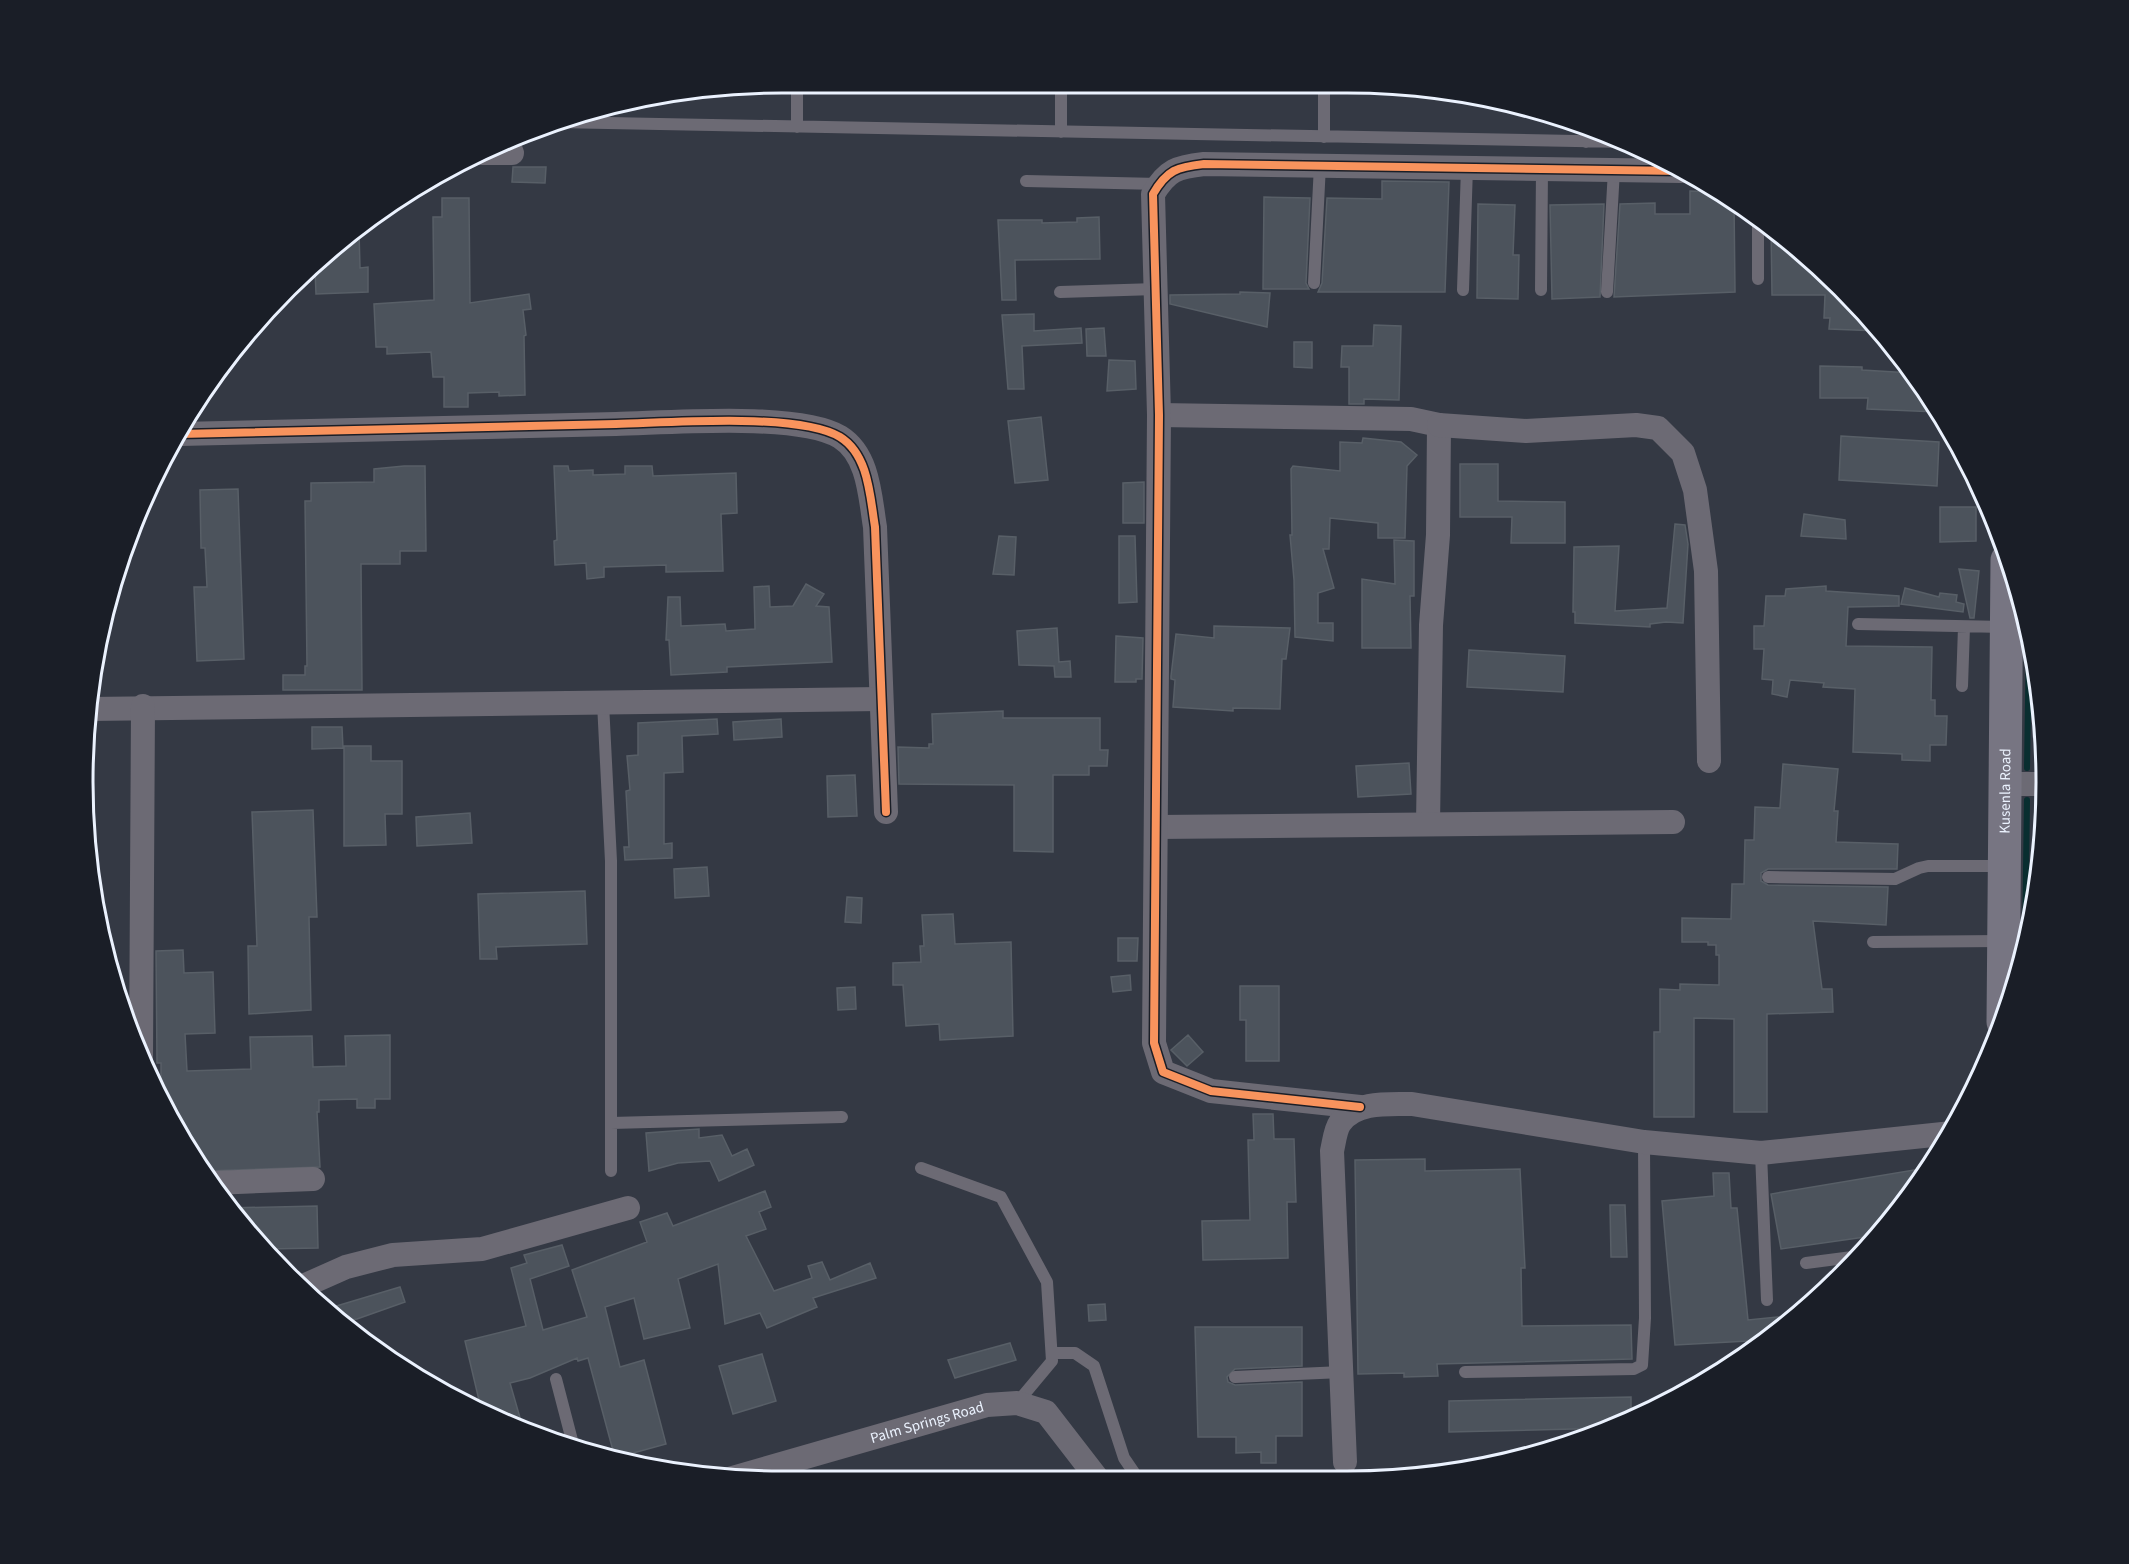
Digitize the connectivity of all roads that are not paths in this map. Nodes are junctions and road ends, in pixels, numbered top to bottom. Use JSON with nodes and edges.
{"nodes":[{"id":1,"x":797,"y":93,"type":"edge"},
{"id":2,"x":1061,"y":93,"type":"edge"},
{"id":3,"x":1324,"y":93,"type":"edge"},
{"id":4,"x":584,"y":123,"type":"edge"},
{"id":5,"x":797,"y":127,"type":"junction"},
{"id":6,"x":1061,"y":132,"type":"junction"},
{"id":7,"x":1586,"y":136,"type":"edge"},
{"id":8,"x":1324,"y":137,"type":"junction"},
{"id":9,"x":1586,"y":142,"type":"junction"},
{"id":10,"x":1602,"y":142,"type":"edge"},
{"id":11,"x":501,"y":153,"type":"edge"},
{"id":12,"x":512,"y":153,"type":"dead end"},
{"id":13,"x":1320,"y":165,"type":"junction"},
{"id":14,"x":1467,"y":167,"type":"junction"},
{"id":15,"x":1542,"y":169,"type":"junction"},
{"id":16,"x":1614,"y":170,"type":"junction"},
{"id":17,"x":1665,"y":171,"type":"edge"},
{"id":18,"x":1026,"y":182,"type":"dead end"},
{"id":19,"x":1159,"y":184,"type":"junction"},
{"id":20,"x":1758,"y":229,"type":"edge"},
{"id":21,"x":1758,"y":279,"type":"dead end"},
{"id":22,"x":1314,"y":283,"type":"dead end"},
{"id":23,"x":1156,"y":289,"type":"junction"},
{"id":24,"x":1463,"y":290,"type":"dead end"},
{"id":25,"x":1541,"y":290,"type":"dead end"},
{"id":26,"x":1059,"y":291,"type":"dead end"},
{"id":27,"x":1607,"y":292,"type":"dead end"},
{"id":28,"x":1159,"y":415,"type":"junction"},
{"id":29,"x":1439,"y":424,"type":"junction"},
{"id":30,"x":187,"y":434,"type":"edge"},
{"id":31,"x":2007,"y":586,"type":"edge"},
{"id":32,"x":1858,"y":624,"type":"dead end"},
{"id":33,"x":1964,"y":627,"type":"junction"},
{"id":34,"x":2007,"y":627,"type":"junction"},
{"id":35,"x":1962,"y":687,"type":"dead end"},
{"id":36,"x":881,"y":699,"type":"junction"},
{"id":37,"x":603,"y":703,"type":"junction"},
{"id":38,"x":142,"y":706,"type":"junction"},
{"id":39,"x":97,"y":708,"type":"edge"},
{"id":40,"x":1709,"y":761,"type":"dead end"},
{"id":41,"x":2005,"y":784,"type":"junction"},
{"id":42,"x":2036,"y":784,"type":"edge"},
{"id":43,"x":886,"y":812,"type":"dead end"},
{"id":44,"x":1673,"y":822,"type":"dead end"},
{"id":45,"x":1428,"y":824,"type":"junction"},
{"id":46,"x":1156,"y":827,"type":"junction"},
{"id":47,"x":2004,"y":866,"type":"junction"},
{"id":48,"x":1768,"y":877,"type":"dead end"},
{"id":49,"x":2003,"y":941,"type":"junction"},
{"id":50,"x":1873,"y":942,"type":"dead end"},
{"id":51,"x":2003,"y":991,"type":"edge"},
{"id":52,"x":141,"y":1035,"type":"edge"},
{"id":53,"x":1360,"y":1107,"type":"junction"},
{"id":54,"x":842,"y":1117,"type":"dead end"},
{"id":55,"x":611,"y":1123,"type":"junction"},
{"id":56,"x":1939,"y":1134,"type":"edge"},
{"id":57,"x":1644,"y":1142,"type":"junction"},
{"id":58,"x":1761,"y":1153,"type":"junction"},
{"id":59,"x":921,"y":1168,"type":"dead end"},
{"id":60,"x":611,"y":1171,"type":"dead end"},
{"id":61,"x":313,"y":1179,"type":"dead end"},
{"id":62,"x":222,"y":1183,"type":"edge"},
{"id":63,"x":628,"y":1208,"type":"dead end"},
{"id":64,"x":1844,"y":1258,"type":"edge"},
{"id":65,"x":1806,"y":1263,"type":"dead end"},
{"id":66,"x":310,"y":1283,"type":"edge"},
{"id":67,"x":1767,"y":1300,"type":"dead end"},
{"id":68,"x":1052,"y":1353,"type":"junction"},
{"id":69,"x":1342,"y":1372,"type":"junction"},
{"id":70,"x":1465,"y":1372,"type":"dead end"},
{"id":71,"x":1234,"y":1377,"type":"dead end"},
{"id":72,"x":556,"y":1379,"type":"dead end"},
{"id":73,"x":1017,"y":1403,"type":"junction"},
{"id":74,"x":571,"y":1437,"type":"edge"},
{"id":75,"x":1345,"y":1462,"type":"dead end"},
{"id":76,"x":758,"y":1470,"type":"edge"},
{"id":77,"x":1092,"y":1471,"type":"edge"},
{"id":78,"x":1133,"y":1471,"type":"edge"}],
"edges":[{"from":1,"to":5,"type":"lane"},
{"from":2,"to":6,"type":"lane"},
{"from":3,"to":8,"type":"lane"},
{"from":4,"to":5,"type":"lane"},
{"from":5,"to":6,"type":"lane"},
{"from":6,"to":8,"type":"lane"},
{"from":7,"to":9,"type":"lane"},
{"from":8,"to":9,"type":"lane"},
{"from":9,"to":10,"type":"lane"},
{"from":11,"to":12,"type":"street"},
{"from":13,"to":14,"type":"street"},
{"from":13,"to":19,"type":"street"},
{"from":13,"to":22,"type":"lane"},
{"from":14,"to":15,"type":"street"},
{"from":14,"to":24,"type":"lane"},
{"from":15,"to":16,"type":"street"},
{"from":15,"to":25,"type":"lane"},
{"from":16,"to":17,"type":"street"},
{"from":16,"to":27,"type":"lane"},
{"from":18,"to":19,"type":"lane"},
{"from":19,"to":23,"type":"street"},
{"from":20,"to":21,"type":"lane"},
{"from":23,"to":26,"type":"lane"},
{"from":23,"to":28,"type":"street"},
{"from":28,"to":29,"type":"street"},
{"from":28,"to":46,"type":"street"},
{"from":29,"to":40,"type":"street"},
{"from":29,"to":45,"type":"street"},
{"from":30,"to":36,"type":"street"},
{"from":31,"to":34,"type":"main road","name":"Kusenla Road"},
{"from":32,"to":33,"type":"lane"},
{"from":33,"to":34,"type":"lane"},
{"from":33,"to":35,"type":"lane"},
{"from":34,"to":41,"type":"main road","name":"Kusenla Road"},
{"from":36,"to":37,"type":"street"},
{"from":36,"to":43,"type":"street"},
{"from":37,"to":38,"type":"street"},
{"from":37,"to":55,"type":"lane"},
{"from":38,"to":39,"type":"street"},
{"from":38,"to":52,"type":"street"},
{"from":41,"to":42,"type":"street"},
{"from":41,"to":47,"type":"main road","name":"Kusenla Road"},
{"from":44,"to":45,"type":"street"},
{"from":45,"to":46,"type":"street"},
{"from":46,"to":53,"type":"street"},
{"from":47,"to":48,"type":"lane"},
{"from":47,"to":49,"type":"main road","name":"Kusenla Road"},
{"from":49,"to":50,"type":"lane"},
{"from":49,"to":51,"type":"main road","name":"Kusenla Road"},
{"from":53,"to":57,"type":"street"},
{"from":53,"to":69,"type":"street"},
{"from":54,"to":55,"type":"lane"},
{"from":55,"to":60,"type":"lane"},
{"from":56,"to":58,"type":"street"},
{"from":57,"to":58,"type":"street"},
{"from":57,"to":70,"type":"lane"},
{"from":58,"to":67,"type":"lane"},
{"from":59,"to":68,"type":"lane"},
{"from":61,"to":62,"type":"street"},
{"from":63,"to":66,"type":"street"},
{"from":64,"to":65,"type":"lane"},
{"from":68,"to":73,"type":"lane"},
{"from":68,"to":78,"type":"lane"},
{"from":69,"to":71,"type":"lane"},
{"from":69,"to":75,"type":"street"},
{"from":72,"to":74,"type":"lane"},
{"from":73,"to":76,"type":"street","name":"Palm Springs Road"},
{"from":73,"to":77,"type":"street","name":"Palm Springs Road"}]}
